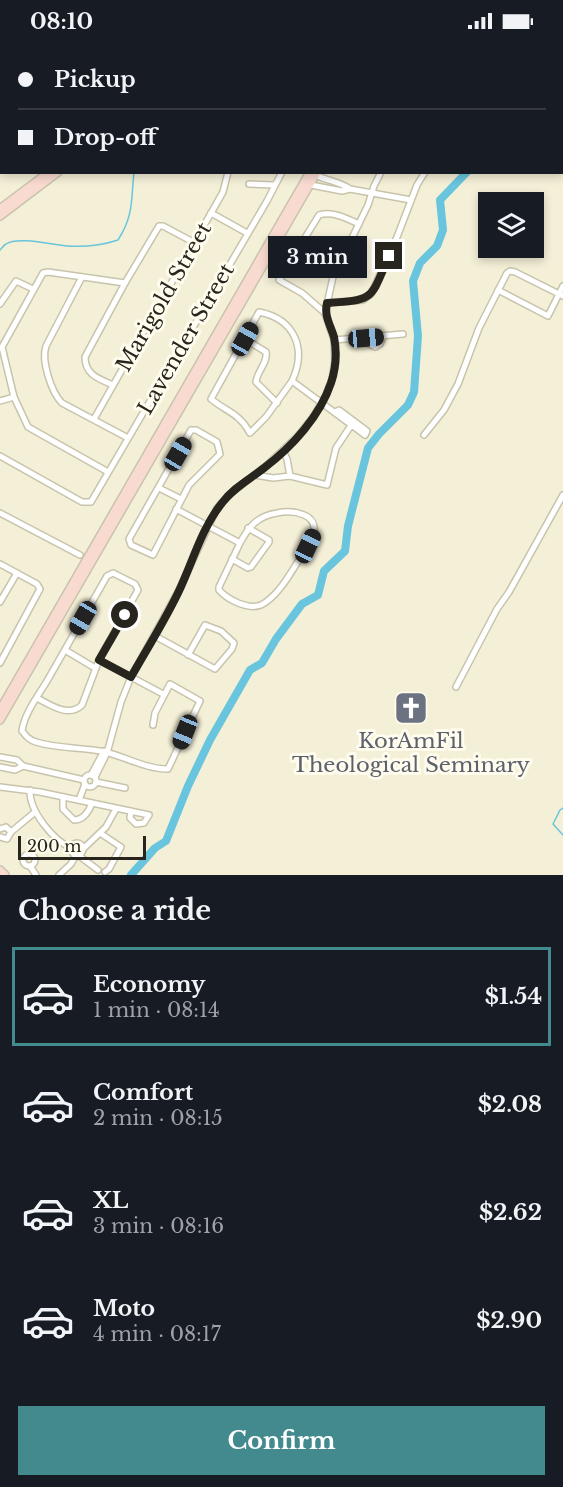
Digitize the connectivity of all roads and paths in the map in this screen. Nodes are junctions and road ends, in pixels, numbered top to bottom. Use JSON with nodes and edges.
{"nodes":[{"id":1,"x":46,"y":174,"type":"edge"},
{"id":2,"x":55,"y":174,"type":"edge"},
{"id":3,"x":228,"y":174,"type":"edge"},
{"id":4,"x":281,"y":174,"type":"edge"},
{"id":5,"x":315,"y":174,"type":"edge"},
{"id":6,"x":380,"y":174,"type":"edge"},
{"id":7,"x":424,"y":174,"type":"edge"},
{"id":8,"x":335,"y":182,"type":"junction"},
{"id":9,"x":249,"y":184,"type":"dead end"},
{"id":10,"x":307,"y":184,"type":"junction"},
{"id":11,"x":275,"y":185,"type":"junction"},
{"id":12,"x":318,"y":187,"type":"junction"},
{"id":13,"x":350,"y":189,"type":"junction"},
{"id":14,"x":333,"y":190,"type":"junction"},
{"id":15,"x":371,"y":193,"type":"junction"},
{"id":16,"x":411,"y":200,"type":"junction"},
{"id":17,"x":0,"y":209,"type":"edge"},
{"id":18,"x":211,"y":213,"type":"junction"},
{"id":19,"x":0,"y":216,"type":"edge"},
{"id":20,"x":359,"y":224,"type":"junction"},
{"id":21,"x":247,"y":233,"type":"junction"},
{"id":22,"x":195,"y":243,"type":"junction"},
{"id":23,"x":82,"y":277,"type":"junction"},
{"id":24,"x":125,"y":283,"type":"junction"},
{"id":25,"x":563,"y":286,"type":"edge"},
{"id":26,"x":33,"y":290,"type":"junction"},
{"id":27,"x":498,"y":290,"type":"junction"},
{"id":28,"x":561,"y":295,"type":"edge"},
{"id":29,"x":327,"y":303,"type":"junction"},
{"id":30,"x":0,"y":304,"type":"edge"},
{"id":31,"x":325,"y":313,"type":"junction"},
{"id":32,"x":403,"y":334,"type":"dead end"},
{"id":33,"x":383,"y":336,"type":"junction"},
{"id":34,"x":366,"y":338,"type":"junction"},
{"id":35,"x":245,"y":339,"type":"junction"},
{"id":36,"x":334,"y":340,"type":"junction"},
{"id":37,"x":2,"y":356,"type":"edge"},
{"id":38,"x":292,"y":381,"type":"junction"},
{"id":39,"x":113,"y":385,"type":"junction"},
{"id":40,"x":14,"y":397,"type":"junction"},
{"id":41,"x":0,"y":401,"type":"edge"},
{"id":42,"x":322,"y":402,"type":"junction"},
{"id":43,"x":277,"y":403,"type":"junction"},
{"id":44,"x":335,"y":412,"type":"junction"},
{"id":45,"x":94,"y":419,"type":"junction"},
{"id":46,"x":352,"y":424,"type":"junction"},
{"id":47,"x":424,"y":435,"type":"dead end"},
{"id":48,"x":128,"y":438,"type":"junction"},
{"id":49,"x":283,"y":451,"type":"junction"},
{"id":50,"x":0,"y":456,"type":"edge"},
{"id":51,"x":108,"y":472,"type":"junction"},
{"id":52,"x":255,"y":475,"type":"junction"},
{"id":53,"x":290,"y":476,"type":"junction"},
{"id":54,"x":159,"y":488,"type":"junction"},
{"id":55,"x":563,"y":495,"type":"edge"},
{"id":56,"x":181,"y":499,"type":"junction"},
{"id":57,"x":176,"y":509,"type":"junction"},
{"id":58,"x":0,"y":513,"type":"edge"},
{"id":59,"x":208,"y":527,"type":"junction"},
{"id":60,"x":248,"y":528,"type":"junction"},
{"id":61,"x":276,"y":536,"type":"dead end"},
{"id":62,"x":269,"y":540,"type":"junction"},
{"id":63,"x":240,"y":543,"type":"junction"},
{"id":64,"x":87,"y":557,"type":"junction"},
{"id":65,"x":232,"y":559,"type":"junction"},
{"id":66,"x":0,"y":564,"type":"edge"},
{"id":67,"x":16,"y":573,"type":"junction"},
{"id":68,"x":0,"y":602,"type":"edge"},
{"id":69,"x":155,"y":636,"type":"junction"},
{"id":70,"x":64,"y":650,"type":"junction"},
{"id":71,"x":188,"y":655,"type":"junction"},
{"id":72,"x":99,"y":660,"type":"junction"},
{"id":73,"x":0,"y":663,"type":"edge"},
{"id":74,"x":95,"y":668,"type":"junction"},
{"id":75,"x":131,"y":677,"type":"junction"},
{"id":76,"x":456,"y":687,"type":"dead end"},
{"id":77,"x":163,"y":694,"type":"junction"},
{"id":78,"x":37,"y":698,"type":"junction"},
{"id":79,"x":0,"y":710,"type":"edge"},
{"id":80,"x":0,"y":720,"type":"edge"},
{"id":81,"x":153,"y":725,"type":"dead end"},
{"id":82,"x":106,"y":751,"type":"junction"},
{"id":83,"x":0,"y":757,"type":"edge"},
{"id":84,"x":23,"y":766,"type":"junction"},
{"id":85,"x":0,"y":767,"type":"edge"},
{"id":86,"x":94,"y":778,"type":"junction"},
{"id":87,"x":87,"y":784,"type":"junction"},
{"id":88,"x":0,"y":787,"type":"edge"},
{"id":89,"x":125,"y":788,"type":"dead end"},
{"id":90,"x":30,"y":790,"type":"junction"},
{"id":91,"x":63,"y":797,"type":"junction"},
{"id":92,"x":79,"y":800,"type":"junction"},
{"id":93,"x":89,"y":802,"type":"junction"},
{"id":94,"x":117,"y":809,"type":"junction"},
{"id":95,"x":131,"y":811,"type":"dead end"},
{"id":96,"x":35,"y":812,"type":"junction"},
{"id":97,"x":0,"y":829,"type":"edge"},
{"id":98,"x":11,"y":832,"type":"junction"},
{"id":99,"x":100,"y":833,"type":"junction"},
{"id":100,"x":0,"y":837,"type":"edge"},
{"id":101,"x":71,"y":848,"type":"junction"},
{"id":102,"x":83,"y":849,"type":"junction"},
{"id":103,"x":77,"y":855,"type":"junction"},
{"id":104,"x":30,"y":866,"type":"dead end"},
{"id":105,"x":0,"y":870,"type":"edge"},
{"id":106,"x":101,"y":873,"type":"edge"},
{"id":107,"x":5,"y":875,"type":"edge"},
{"id":108,"x":36,"y":875,"type":"edge"},
{"id":109,"x":59,"y":875,"type":"edge"}],
"edges":[{"from":1,"to":17,"type":"main road"},
{"from":2,"to":19,"type":"main road"},
{"from":3,"to":18,"type":"street","name":"Marigold Street"},
{"from":4,"to":11,"type":"street","name":"Lavender Street"},
{"from":5,"to":8,"type":"street"},
{"from":5,"to":10,"type":"main road"},
{"from":5,"to":12,"type":"street"},
{"from":6,"to":15,"type":"street"},
{"from":7,"to":16,"type":"street"},
{"from":8,"to":13,"type":"street"},
{"from":8,"to":14,"type":"street"},
{"from":9,"to":11,"type":"street"},
{"from":10,"to":12,"type":"street"},
{"from":10,"to":64,"type":"main road"},
{"from":11,"to":21,"type":"street","name":"Lavender Street"},
{"from":12,"to":14,"type":"street"},
{"from":13,"to":14,"type":"street"},
{"from":13,"to":15,"type":"street"},
{"from":15,"to":16,"type":"street"},
{"from":15,"to":20,"type":"street"},
{"from":16,"to":29,"type":"street"},
{"from":18,"to":21,"type":"street"},
{"from":18,"to":22,"type":"street","name":"Marigold Street"},
{"from":20,"to":29,"type":"street"},
{"from":20,"to":31,"type":"street"},
{"from":21,"to":48,"type":"street","name":"Lavender Street"},
{"from":22,"to":24,"type":"street"},
{"from":22,"to":39,"type":"street","name":"Marigold Street"},
{"from":23,"to":24,"type":"street"},
{"from":23,"to":26,"type":"street"},
{"from":23,"to":45,"type":"street"},
{"from":24,"to":39,"type":"street"},
{"from":25,"to":28,"type":"street"},
{"from":26,"to":30,"type":"street"},
{"from":26,"to":37,"type":"street"},
{"from":27,"to":28,"type":"street"},
{"from":27,"to":28,"type":"street"},
{"from":27,"to":47,"type":"street"},
{"from":29,"to":31,"type":"street"},
{"from":31,"to":36,"type":"street"},
{"from":32,"to":33,"type":"street"},
{"from":33,"to":34,"type":"street"},
{"from":33,"to":34,"type":"street"},
{"from":34,"to":36,"type":"street"},
{"from":35,"to":38,"type":"street"},
{"from":35,"to":43,"type":"street"},
{"from":35,"to":43,"type":"street"},
{"from":36,"to":42,"type":"street"},
{"from":37,"to":40,"type":"street"},
{"from":38,"to":42,"type":"street"},
{"from":38,"to":43,"type":"street"},
{"from":39,"to":45,"type":"street","name":"Marigold Street"},
{"from":40,"to":41,"type":"street"},
{"from":40,"to":51,"type":"street"},
{"from":42,"to":44,"type":"street"},
{"from":42,"to":49,"type":"street"},
{"from":44,"to":46,"type":"street"},
{"from":44,"to":46,"type":"street"},
{"from":45,"to":48,"type":"street"},
{"from":46,"to":53,"type":"street"},
{"from":48,"to":51,"type":"street","name":"Lavender Street"},
{"from":49,"to":52,"type":"street"},
{"from":49,"to":53,"type":"street"},
{"from":50,"to":51,"type":"street","name":"Lavender Street"},
{"from":52,"to":53,"type":"street"},
{"from":52,"to":59,"type":"street"},
{"from":54,"to":56,"type":"street"},
{"from":54,"to":56,"type":"street"},
{"from":54,"to":57,"type":"street"},
{"from":55,"to":76,"type":"street"},
{"from":56,"to":57,"type":"street"},
{"from":57,"to":59,"type":"street"},
{"from":58,"to":64,"type":"street"},
{"from":59,"to":63,"type":"street"},
{"from":59,"to":69,"type":"street"},
{"from":60,"to":62,"type":"street"},
{"from":60,"to":63,"type":"street"},
{"from":60,"to":65,"type":"street"},
{"from":61,"to":62,"type":"street"},
{"from":62,"to":65,"type":"street"},
{"from":63,"to":65,"type":"street"},
{"from":64,"to":79,"type":"main road"},
{"from":64,"to":80,"type":"main road"},
{"from":66,"to":67,"type":"street"},
{"from":67,"to":68,"type":"street"},
{"from":67,"to":73,"type":"street"},
{"from":69,"to":71,"type":"street"},
{"from":69,"to":75,"type":"street"},
{"from":70,"to":72,"type":"street"},
{"from":70,"to":74,"type":"street"},
{"from":70,"to":78,"type":"street"},
{"from":71,"to":71,"type":"street"},
{"from":72,"to":74,"type":"street"},
{"from":72,"to":75,"type":"street"},
{"from":74,"to":78,"type":"street"},
{"from":75,"to":77,"type":"street"},
{"from":75,"to":82,"type":"street"},
{"from":77,"to":81,"type":"street"},
{"from":77,"to":82,"type":"street"},
{"from":78,"to":82,"type":"street"},
{"from":82,"to":86,"type":"street"},
{"from":83,"to":84,"type":"street"},
{"from":84,"to":85,"type":"street"},
{"from":84,"to":87,"type":"street"},
{"from":86,"to":87,"type":"street"},
{"from":86,"to":87,"type":"street"},
{"from":86,"to":89,"type":"street"},
{"from":87,"to":92,"type":"street"},
{"from":87,"to":93,"type":"street"},
{"from":88,"to":90,"type":"street"},
{"from":90,"to":91,"type":"street"},
{"from":90,"to":96,"type":"street"},
{"from":91,"to":92,"type":"street"},
{"from":91,"to":93,"type":"street"},
{"from":92,"to":93,"type":"street"},
{"from":93,"to":94,"type":"street"},
{"from":94,"to":95,"type":"street"},
{"from":94,"to":99,"type":"street"},
{"from":96,"to":98,"type":"street"},
{"from":96,"to":101,"type":"street"},
{"from":97,"to":98,"type":"street"},
{"from":98,"to":100,"type":"street"},
{"from":99,"to":102,"type":"street"},
{"from":99,"to":106,"type":"street"},
{"from":101,"to":102,"type":"street"},
{"from":101,"to":103,"type":"street"},
{"from":102,"to":103,"type":"street"},
{"from":103,"to":106,"type":"street"},
{"from":103,"to":109,"type":"street"},
{"from":104,"to":108,"type":"street"},
{"from":105,"to":107,"type":"main road"}]}
